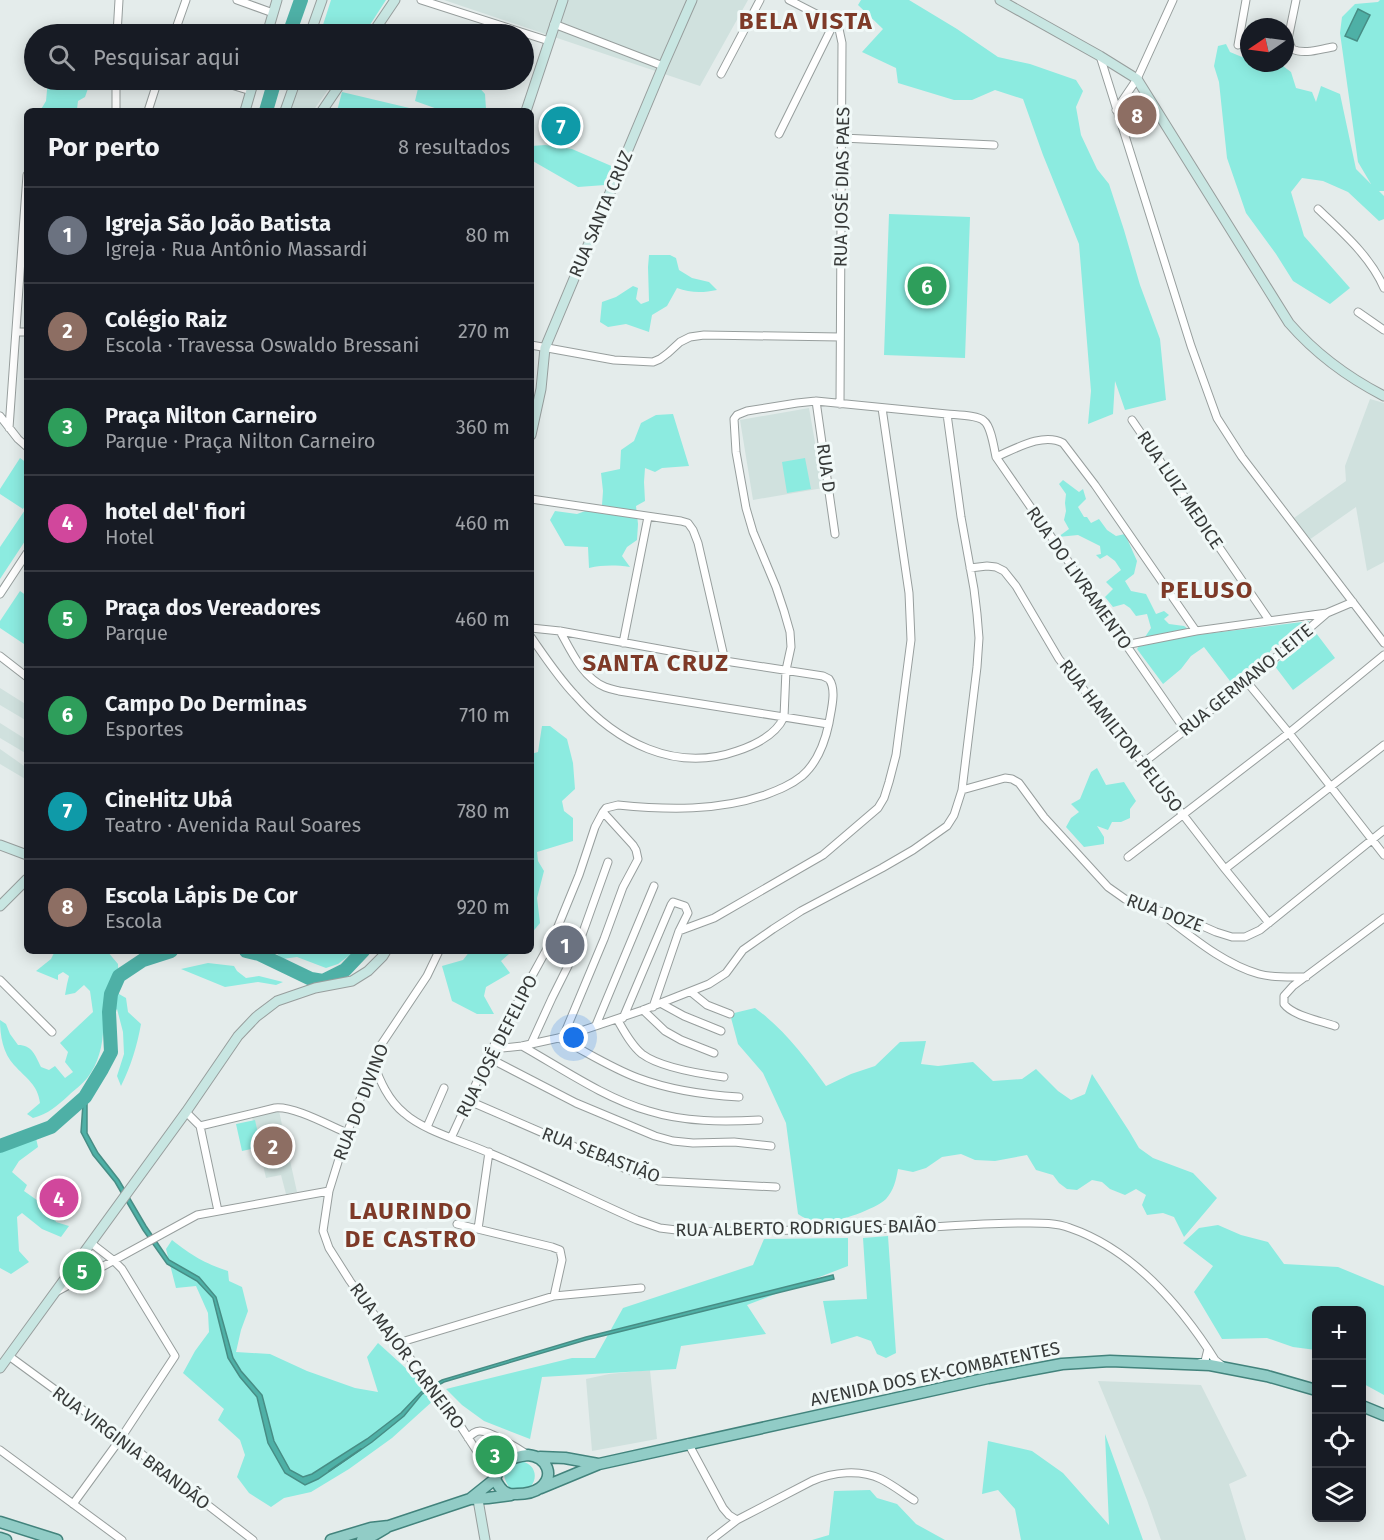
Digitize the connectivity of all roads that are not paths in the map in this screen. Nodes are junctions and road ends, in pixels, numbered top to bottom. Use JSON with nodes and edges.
{"nodes":[{"id":1,"x":119,"y":0,"type":"edge"},
{"id":2,"x":186,"y":0,"type":"edge"},
{"id":3,"x":237,"y":0,"type":"edge"},
{"id":4,"x":277,"y":0,"type":"edge"},
{"id":5,"x":322,"y":0,"type":"edge"},
{"id":6,"x":395,"y":0,"type":"edge"},
{"id":7,"x":421,"y":0,"type":"edge"},
{"id":8,"x":563,"y":0,"type":"edge"},
{"id":9,"x":692,"y":0,"type":"edge"},
{"id":10,"x":760,"y":0,"type":"edge"},
{"id":11,"x":789,"y":0,"type":"edge"},
{"id":12,"x":1000,"y":0,"type":"edge"},
{"id":13,"x":1173,"y":0,"type":"edge"},
{"id":14,"x":1246,"y":0,"type":"edge"},
{"id":15,"x":1296,"y":0,"type":"edge"},
{"id":16,"x":273,"y":13,"type":"junction"},
{"id":17,"x":834,"y":23,"type":"junction"},
{"id":18,"x":118,"y":24,"type":"edge"},
{"id":19,"x":178,"y":24,"type":"edge"},
{"id":20,"x":270,"y":24,"type":"edge"},
{"id":21,"x":314,"y":24,"type":"edge"},
{"id":22,"x":379,"y":24,"type":"edge"},
{"id":23,"x":496,"y":24,"type":"edge"},
{"id":24,"x":554,"y":24,"type":"junction"},
{"id":25,"x":534,"y":36,"type":"edge"},
{"id":26,"x":549,"y":41,"type":"junction"},
{"id":27,"x":1238,"y":45,"type":"dead end"},
{"id":28,"x":1333,"y":47,"type":"dead end"},
{"id":29,"x":1100,"y":56,"type":"junction"},
{"id":30,"x":663,"y":66,"type":"junction"},
{"id":31,"x":721,"y":74,"type":"dead end"},
{"id":32,"x":1137,"y":79,"type":"junction"},
{"id":33,"x":534,"y":87,"type":"edge"},
{"id":34,"x":117,"y":90,"type":"edge"},
{"id":35,"x":154,"y":90,"type":"edge"},
{"id":36,"x":248,"y":90,"type":"edge"},
{"id":37,"x":292,"y":90,"type":"edge"},
{"id":38,"x":336,"y":90,"type":"edge"},
{"id":39,"x":533,"y":90,"type":"edge"},
{"id":40,"x":251,"y":91,"type":"joint"},
{"id":41,"x":116,"y":108,"type":"edge"},
{"id":42,"x":148,"y":108,"type":"edge"},
{"id":43,"x":246,"y":108,"type":"edge"},
{"id":44,"x":286,"y":108,"type":"edge"},
{"id":45,"x":324,"y":108,"type":"edge"},
{"id":46,"x":527,"y":108,"type":"edge"},
{"id":47,"x":1116,"y":110,"type":"junction"},
{"id":48,"x":779,"y":134,"type":"dead end"},
{"id":49,"x":842,"y":138,"type":"junction"},
{"id":50,"x":994,"y":144,"type":"dead end"},
{"id":51,"x":1318,"y":209,"type":"dead end"},
{"id":52,"x":24,"y":219,"type":"edge"},
{"id":53,"x":1382,"y":279,"type":"edge"},
{"id":54,"x":1384,"y":288,"type":"edge"},
{"id":55,"x":1358,"y":312,"type":"dead end"},
{"id":56,"x":1384,"y":330,"type":"edge"},
{"id":57,"x":16,"y":332,"type":"junction"},
{"id":58,"x":24,"y":332,"type":"edge"},
{"id":59,"x":840,"y":337,"type":"junction"},
{"id":60,"x":534,"y":346,"type":"edge"},
{"id":61,"x":545,"y":348,"type":"junction"},
{"id":62,"x":541,"y":389,"type":"junction"},
{"id":63,"x":534,"y":392,"type":"edge"},
{"id":64,"x":1384,"y":396,"type":"edge"},
{"id":65,"x":816,"y":402,"type":"junction"},
{"id":66,"x":840,"y":404,"type":"junction"},
{"id":67,"x":882,"y":408,"type":"junction"},
{"id":68,"x":946,"y":414,"type":"junction"},
{"id":69,"x":0,"y":416,"type":"edge"},
{"id":70,"x":1132,"y":420,"type":"dead end"},
{"id":71,"x":534,"y":421,"type":"edge"},
{"id":72,"x":9,"y":428,"type":"junction"},
{"id":73,"x":24,"y":444,"type":"edge"},
{"id":74,"x":996,"y":457,"type":"junction"},
{"id":75,"x":534,"y":499,"type":"edge"},
{"id":76,"x":648,"y":517,"type":"junction"},
{"id":77,"x":835,"y":534,"type":"dead end"},
{"id":78,"x":24,"y":558,"type":"edge"},
{"id":79,"x":970,"y":568,"type":"junction"},
{"id":80,"x":0,"y":594,"type":"edge"},
{"id":81,"x":1353,"y":602,"type":"junction"},
{"id":82,"x":1327,"y":613,"type":"junction"},
{"id":83,"x":1269,"y":620,"type":"junction"},
{"id":84,"x":534,"y":628,"type":"edge"},
{"id":85,"x":560,"y":631,"type":"junction"},
{"id":86,"x":1196,"y":631,"type":"junction"},
{"id":87,"x":534,"y":641,"type":"edge"},
{"id":88,"x":623,"y":643,"type":"junction"},
{"id":89,"x":1384,"y":643,"type":"edge"},
{"id":90,"x":1125,"y":645,"type":"junction"},
{"id":91,"x":1384,"y":655,"type":"edge"},
{"id":92,"x":0,"y":656,"type":"edge"},
{"id":93,"x":725,"y":661,"type":"junction"},
{"id":94,"x":786,"y":670,"type":"junction"},
{"id":95,"x":24,"y":675,"type":"edge"},
{"id":96,"x":1247,"y":682,"type":"junction"},
{"id":97,"x":784,"y":717,"type":"junction"},
{"id":98,"x":828,"y":724,"type":"junction"},
{"id":99,"x":1185,"y":730,"type":"junction"},
{"id":100,"x":1289,"y":733,"type":"junction"},
{"id":101,"x":1384,"y":745,"type":"edge"},
{"id":102,"x":1143,"y":763,"type":"junction"},
{"id":103,"x":1331,"y":787,"type":"junction"},
{"id":104,"x":962,"y":790,"type":"junction"},
{"id":105,"x":603,"y":812,"type":"junction"},
{"id":106,"x":1184,"y":815,"type":"junction"},
{"id":107,"x":1384,"y":830,"type":"edge"},
{"id":108,"x":1372,"y":840,"type":"junction"},
{"id":109,"x":0,"y":845,"type":"edge"},
{"id":110,"x":24,"y":854,"type":"edge"},
{"id":111,"x":1384,"y":855,"type":"edge"},
{"id":112,"x":1128,"y":857,"type":"dead end"},
{"id":113,"x":608,"y":862,"type":"dead end"},
{"id":114,"x":1225,"y":869,"type":"junction"},
{"id":115,"x":24,"y":882,"type":"edge"},
{"id":116,"x":654,"y":886,"type":"dead end"},
{"id":117,"x":0,"y":906,"type":"edge"},
{"id":118,"x":1157,"y":910,"type":"junction"},
{"id":119,"x":1384,"y":918,"type":"edge"},
{"id":120,"x":1269,"y":923,"type":"junction"},
{"id":121,"x":679,"y":931,"type":"junction"},
{"id":122,"x":384,"y":954,"type":"edge"},
{"id":123,"x":438,"y":954,"type":"edge"},
{"id":124,"x":1306,"y":977,"type":"junction"},
{"id":125,"x":0,"y":980,"type":"edge"},
{"id":126,"x":691,"y":992,"type":"junction"},
{"id":127,"x":662,"y":1004,"type":"junction"},
{"id":128,"x":653,"y":1007,"type":"junction"},
{"id":129,"x":643,"y":1010,"type":"junction"},
{"id":130,"x":730,"y":1014,"type":"dead end"},
{"id":131,"x":620,"y":1019,"type":"junction"},
{"id":132,"x":596,"y":1025,"type":"junction"},
{"id":133,"x":1335,"y":1026,"type":"dead end"},
{"id":134,"x":721,"y":1030,"type":"dead end"},
{"id":135,"x":52,"y":1032,"type":"dead end"},
{"id":136,"x":561,"y":1037,"type":"junction"},
{"id":137,"x":531,"y":1044,"type":"junction"},
{"id":138,"x":522,"y":1046,"type":"junction"},
{"id":139,"x":492,"y":1049,"type":"junction"},
{"id":140,"x":714,"y":1053,"type":"dead end"},
{"id":141,"x":489,"y":1058,"type":"junction"},
{"id":142,"x":373,"y":1062,"type":"junction"},
{"id":143,"x":724,"y":1077,"type":"dead end"},
{"id":144,"x":444,"y":1088,"type":"dead end"},
{"id":145,"x":739,"y":1097,"type":"dead end"},
{"id":146,"x":467,"y":1100,"type":"junction"},
{"id":147,"x":186,"y":1112,"type":"junction"},
{"id":148,"x":759,"y":1120,"type":"dead end"},
{"id":149,"x":200,"y":1126,"type":"junction"},
{"id":150,"x":427,"y":1127,"type":"junction"},
{"id":151,"x":347,"y":1133,"type":"junction"},
{"id":152,"x":451,"y":1138,"type":"junction"},
{"id":153,"x":771,"y":1146,"type":"dead end"},
{"id":154,"x":489,"y":1152,"type":"junction"},
{"id":155,"x":777,"y":1187,"type":"dead end"},
{"id":156,"x":329,"y":1191,"type":"junction"},
{"id":157,"x":218,"y":1210,"type":"junction"},
{"id":158,"x":457,"y":1224,"type":"dead end"},
{"id":159,"x":478,"y":1229,"type":"junction"},
{"id":160,"x":323,"y":1231,"type":"joint"},
{"id":161,"x":91,"y":1243,"type":"junction"},
{"id":162,"x":113,"y":1260,"type":"junction"},
{"id":163,"x":641,"y":1288,"type":"dead end"},
{"id":164,"x":54,"y":1293,"type":"junction"},
{"id":165,"x":554,"y":1296,"type":"junction"},
{"id":166,"x":398,"y":1342,"type":"junction"},
{"id":167,"x":1208,"y":1349,"type":"junction"},
{"id":168,"x":9,"y":1356,"type":"junction"},
{"id":169,"x":1196,"y":1364,"type":"junction"},
{"id":170,"x":0,"y":1368,"type":"edge"},
{"id":171,"x":1226,"y":1368,"type":"junction"},
{"id":172,"x":1312,"y":1388,"type":"edge"},
{"id":173,"x":1366,"y":1408,"type":"edge"},
{"id":174,"x":1384,"y":1415,"type":"edge"},
{"id":175,"x":121,"y":1438,"type":"junction"},
{"id":176,"x":468,"y":1438,"type":"junction"},
{"id":177,"x":688,"y":1443,"type":"junction"},
{"id":178,"x":0,"y":1450,"type":"edge"},
{"id":179,"x":534,"y":1456,"type":"junction"},
{"id":180,"x":599,"y":1464,"type":"junction"},
{"id":181,"x":495,"y":1479,"type":"junction"},
{"id":182,"x":541,"y":1488,"type":"junction"},
{"id":183,"x":511,"y":1494,"type":"junction"},
{"id":184,"x":478,"y":1500,"type":"junction"},
{"id":185,"x":914,"y":1500,"type":"dead end"},
{"id":186,"x":73,"y":1504,"type":"junction"},
{"id":187,"x":737,"y":1521,"type":"junction"},
{"id":188,"x":0,"y":1522,"type":"edge"},
{"id":189,"x":388,"y":1526,"type":"junction"},
{"id":190,"x":0,"y":1538,"type":"edge"},
{"id":191,"x":6,"y":1540,"type":"edge"},
{"id":192,"x":57,"y":1540,"type":"edge"},
{"id":193,"x":122,"y":1540,"type":"edge"},
{"id":194,"x":253,"y":1540,"type":"edge"},
{"id":195,"x":331,"y":1540,"type":"edge"},
{"id":196,"x":362,"y":1540,"type":"edge"},
{"id":197,"x":485,"y":1540,"type":"edge"},
{"id":198,"x":711,"y":1540,"type":"edge"}],
"edges":[{"from":1,"to":18,"type":"street"},
{"from":2,"to":19,"type":"street"},
{"from":3,"to":16,"type":"street"},
{"from":4,"to":16,"type":"street"},
{"from":5,"to":21,"type":"street"},
{"from":6,"to":22,"type":"street"},
{"from":7,"to":23,"type":"street"},
{"from":8,"to":24,"type":"street"},
{"from":9,"to":30,"type":"street","name":"RUA SANTA CRUZ"},
{"from":10,"to":31,"type":"street"},
{"from":11,"to":17,"type":"street"},
{"from":12,"to":29,"type":"street"},
{"from":13,"to":32,"type":"street"},
{"from":14,"to":27,"type":"street"},
{"from":15,"to":28,"type":"street"},
{"from":16,"to":20,"type":"street"},
{"from":17,"to":48,"type":"street"},
{"from":17,"to":49,"type":"street","name":"RUA JOSÉ DIAS PAES"},
{"from":24,"to":26,"type":"street"},
{"from":24,"to":30,"type":"street"},
{"from":25,"to":26,"type":"street"},
{"from":26,"to":33,"type":"street"},
{"from":29,"to":32,"type":"street"},
{"from":29,"to":47,"type":"street"},
{"from":30,"to":61,"type":"street","name":"RUA SANTA CRUZ"},
{"from":32,"to":47,"type":"street"},
{"from":32,"to":64,"type":"street"},
{"from":34,"to":41,"type":"street"},
{"from":35,"to":42,"type":"street"},
{"from":36,"to":40,"type":"street"},
{"from":37,"to":44,"type":"street"},
{"from":38,"to":45,"type":"street"},
{"from":39,"to":46,"type":"street"},
{"from":40,"to":43,"type":"street"},
{"from":47,"to":81,"type":"street"},
{"from":49,"to":50,"type":"street"},
{"from":49,"to":59,"type":"street","name":"RUA JOSÉ DIAS PAES"},
{"from":51,"to":53,"type":"street"},
{"from":52,"to":57,"type":"street"},
{"from":53,"to":54,"type":"street"},
{"from":55,"to":56,"type":"street"},
{"from":57,"to":58,"type":"street"},
{"from":57,"to":72,"type":"street"},
{"from":59,"to":61,"type":"street"},
{"from":59,"to":66,"type":"street","name":"RUA JOSÉ DIAS PAES"},
{"from":60,"to":61,"type":"street"},
{"from":61,"to":62,"type":"street","name":"RUA SANTA CRUZ"},
{"from":62,"to":63,"type":"street"},
{"from":62,"to":71,"type":"street","name":"RUA SANTA CRUZ"},
{"from":65,"to":66,"type":"street"},
{"from":65,"to":77,"type":"street","name":"RUA D"},
{"from":65,"to":94,"type":"street"},
{"from":66,"to":67,"type":"street"},
{"from":67,"to":68,"type":"street"},
{"from":67,"to":121,"type":"street"},
{"from":68,"to":74,"type":"street","name":"RUA DO LIVRAMENTO"},
{"from":68,"to":79,"type":"street"},
{"from":69,"to":72,"type":"street"},
{"from":70,"to":83,"type":"street","name":"RUA LUIZ MEDICE"},
{"from":72,"to":73,"type":"street"},
{"from":74,"to":86,"type":"street"},
{"from":74,"to":90,"type":"street","name":"RUA DO LIVRAMENTO"},
{"from":75,"to":76,"type":"street"},
{"from":76,"to":88,"type":"street"},
{"from":76,"to":93,"type":"street"},
{"from":78,"to":80,"type":"street"},
{"from":79,"to":102,"type":"street","name":"RUA HAMILTON PELUSO"},
{"from":79,"to":104,"type":"street"},
{"from":81,"to":82,"type":"street","name":"RUA GERMANO LEITE"},
{"from":81,"to":89,"type":"street"},
{"from":82,"to":83,"type":"street"},
{"from":82,"to":96,"type":"street","name":"RUA GERMANO LEITE"},
{"from":83,"to":86,"type":"street"},
{"from":84,"to":85,"type":"street"},
{"from":85,"to":88,"type":"street"},
{"from":85,"to":97,"type":"street"},
{"from":86,"to":90,"type":"street"},
{"from":87,"to":97,"type":"street"},
{"from":88,"to":93,"type":"street"},
{"from":90,"to":99,"type":"street","name":"RUA DO LIVRAMENTO"},
{"from":91,"to":100,"type":"street"},
{"from":92,"to":95,"type":"street"},
{"from":93,"to":94,"type":"street"},
{"from":94,"to":97,"type":"street"},
{"from":94,"to":98,"type":"street"},
{"from":96,"to":99,"type":"street","name":"RUA GERMANO LEITE"},
{"from":96,"to":100,"type":"street"},
{"from":97,"to":98,"type":"street"},
{"from":98,"to":105,"type":"street"},
{"from":99,"to":102,"type":"street","name":"RUA GERMANO LEITE"},
{"from":100,"to":103,"type":"street"},
{"from":100,"to":106,"type":"street"},
{"from":101,"to":103,"type":"street"},
{"from":102,"to":106,"type":"street","name":"RUA HAMILTON PELUSO"},
{"from":103,"to":108,"type":"street"},
{"from":103,"to":114,"type":"street"},
{"from":104,"to":118,"type":"street","name":"RUA DOZE"},
{"from":104,"to":126,"type":"street"},
{"from":105,"to":136,"type":"street"},
{"from":105,"to":139,"type":"street","name":"RUA JOSÉ DEFELIPO"},
{"from":106,"to":112,"type":"street"},
{"from":106,"to":114,"type":"street","name":"RUA HAMILTON PELUSO"},
{"from":107,"to":108,"type":"street","name":"RUA DOZE"},
{"from":108,"to":111,"type":"street"},
{"from":108,"to":120,"type":"street","name":"RUA DOZE"},
{"from":109,"to":110,"type":"street"},
{"from":113,"to":137,"type":"street"},
{"from":114,"to":120,"type":"street","name":"RUA HAMILTON PELUSO"},
{"from":115,"to":117,"type":"street"},
{"from":116,"to":132,"type":"street"},
{"from":118,"to":120,"type":"street","name":"RUA DOZE"},
{"from":118,"to":124,"type":"street"},
{"from":119,"to":124,"type":"street"},
{"from":121,"to":128,"type":"street"},
{"from":121,"to":131,"type":"street"},
{"from":122,"to":147,"type":"street"},
{"from":123,"to":142,"type":"street","name":"RUA DO DIVINO"},
{"from":124,"to":133,"type":"street"},
{"from":125,"to":135,"type":"street"},
{"from":126,"to":127,"type":"street"},
{"from":126,"to":130,"type":"street"},
{"from":127,"to":128,"type":"street"},
{"from":127,"to":134,"type":"street"},
{"from":128,"to":129,"type":"street"},
{"from":129,"to":131,"type":"street"},
{"from":129,"to":140,"type":"street"},
{"from":131,"to":132,"type":"street"},
{"from":131,"to":143,"type":"street"},
{"from":132,"to":136,"type":"street"},
{"from":136,"to":137,"type":"street"},
{"from":136,"to":145,"type":"street"},
{"from":137,"to":138,"type":"street"},
{"from":138,"to":139,"type":"street"},
{"from":138,"to":148,"type":"street"},
{"from":139,"to":141,"type":"street","name":"RUA JOSÉ DEFELIPO"},
{"from":141,"to":146,"type":"street","name":"RUA JOSÉ DEFELIPO"},
{"from":141,"to":153,"type":"street"},
{"from":142,"to":150,"type":"street","name":"RUA ALBERTO RODRIGUES BAIÃO"},
{"from":142,"to":151,"type":"street","name":"RUA DO DIVINO"},
{"from":144,"to":150,"type":"street"},
{"from":146,"to":152,"type":"street","name":"RUA JOSÉ DEFELIPO"},
{"from":146,"to":155,"type":"street","name":"RUA SEBASTIÃO"},
{"from":147,"to":149,"type":"street"},
{"from":147,"to":161,"type":"street"},
{"from":149,"to":151,"type":"street"},
{"from":149,"to":157,"type":"street"},
{"from":150,"to":152,"type":"street","name":"RUA ALBERTO RODRIGUES BAIÃO"},
{"from":151,"to":156,"type":"street","name":"RUA DO DIVINO"},
{"from":152,"to":154,"type":"street","name":"RUA ALBERTO RODRIGUES BAIÃO"},
{"from":154,"to":159,"type":"street"},
{"from":154,"to":167,"type":"street","name":"RUA ALBERTO RODRIGUES BAIÃO"},
{"from":156,"to":157,"type":"street"},
{"from":156,"to":160,"type":"street","name":"RUA DO DIVINO"},
{"from":157,"to":162,"type":"street"},
{"from":158,"to":159,"type":"street"},
{"from":159,"to":165,"type":"street"},
{"from":160,"to":166,"type":"street","name":"RUA MAJOR CARNEIRO"},
{"from":161,"to":162,"type":"street"},
{"from":161,"to":164,"type":"street"},
{"from":162,"to":164,"type":"street"},
{"from":162,"to":175,"type":"street"},
{"from":163,"to":165,"type":"street"},
{"from":164,"to":168,"type":"street"},
{"from":165,"to":166,"type":"street"},
{"from":166,"to":176,"type":"street","name":"RUA MAJOR CARNEIRO"},
{"from":167,"to":169,"type":"street"},
{"from":167,"to":171,"type":"street","name":"RUA ALBERTO RODRIGUES BAIÃO"},
{"from":168,"to":170,"type":"street"},
{"from":168,"to":175,"type":"street","name":"RUA VIRGINIA BRANDÃO"},
{"from":169,"to":171,"type":"main road","name":"AVENIDA DOS EX-COMBATENTES"},
{"from":169,"to":177,"type":"main road","name":"AVENIDA DOS EX-COMBATENTES"},
{"from":171,"to":172,"type":"main road","name":"AVENIDA DOS EX-COMBATENTES"},
{"from":173,"to":174,"type":"main road"},
{"from":175,"to":186,"type":"street"},
{"from":175,"to":194,"type":"street","name":"RUA VIRGINIA BRANDÃO"},
{"from":176,"to":179,"type":"street"},
{"from":176,"to":181,"type":"street","name":"RUA MAJOR CARNEIRO"},
{"from":177,"to":180,"type":"main road","name":"AVENIDA DOS EX-COMBATENTES"},
{"from":177,"to":187,"type":"street"},
{"from":178,"to":186,"type":"street"},
{"from":179,"to":180,"type":"main road","name":"AVENIDA DOS EX-COMBATENTES"},
{"from":179,"to":181,"type":"main road"},
{"from":179,"to":182,"type":"main road"},
{"from":180,"to":182,"type":"main road","name":"AVENIDA DOS EX-COMBATENTES"},
{"from":181,"to":183,"type":"main road"},
{"from":181,"to":184,"type":"main road"},
{"from":182,"to":183,"type":"main road"},
{"from":183,"to":184,"type":"main road"},
{"from":184,"to":189,"type":"main road"},
{"from":184,"to":197,"type":"street"},
{"from":185,"to":187,"type":"street"},
{"from":186,"to":193,"type":"street"},
{"from":187,"to":198,"type":"street"},
{"from":188,"to":192,"type":"main road"},
{"from":189,"to":195,"type":"main road"},
{"from":189,"to":196,"type":"main road"},
{"from":190,"to":191,"type":"main road"}]}
